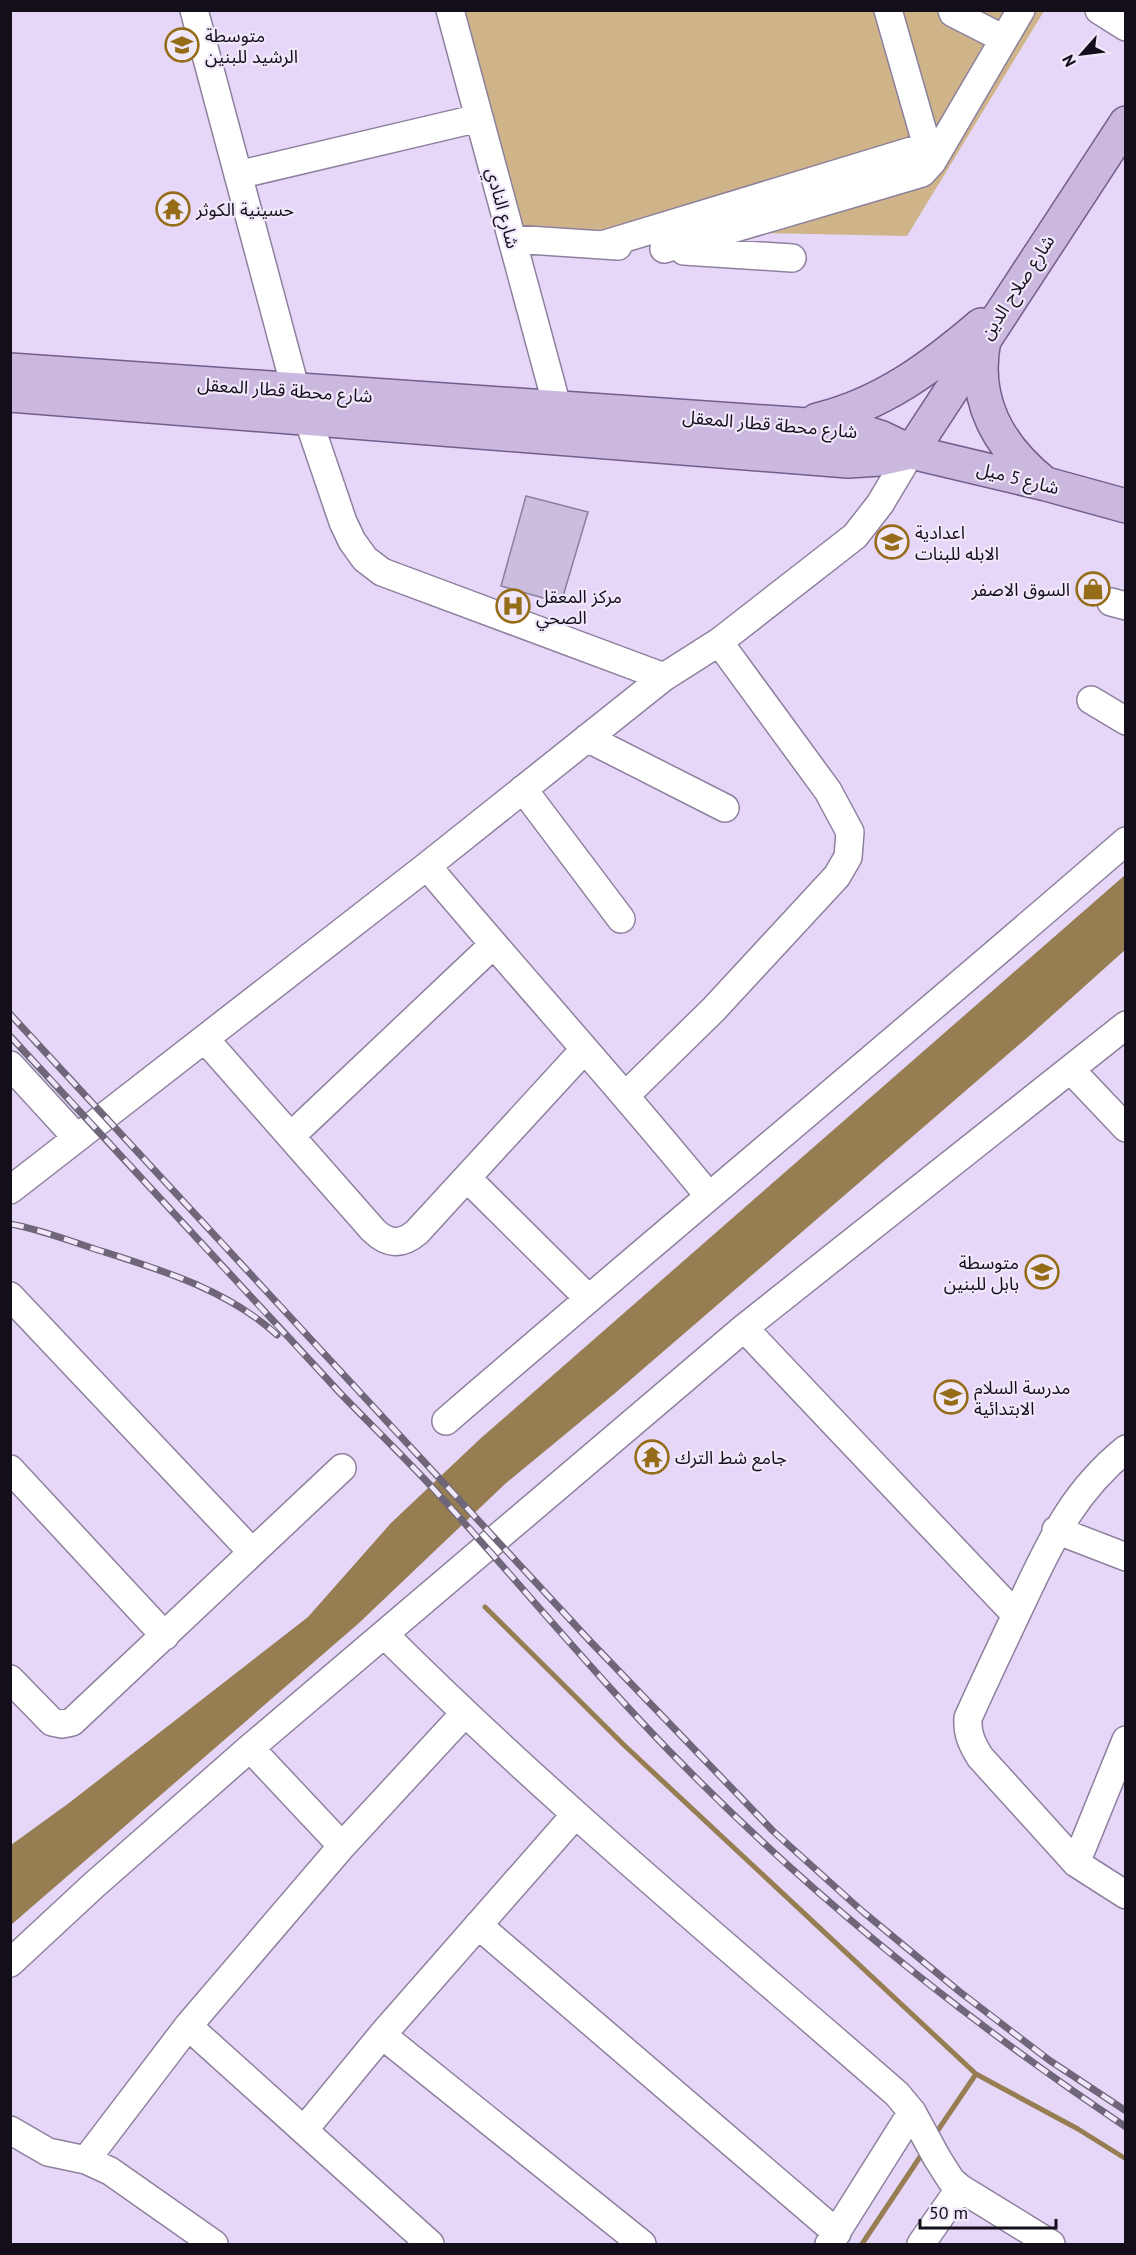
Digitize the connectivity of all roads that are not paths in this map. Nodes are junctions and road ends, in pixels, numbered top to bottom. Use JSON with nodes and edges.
{"nodes":[{"id":1,"x":194,"y":10,"type":"edge"},
{"id":2,"x":450,"y":10,"type":"edge"},
{"id":3,"x":888,"y":10,"type":"edge"},
{"id":4,"x":952,"y":10,"type":"edge"},
{"id":5,"x":1099,"y":10,"type":"edge"},
{"id":6,"x":1012,"y":19,"type":"edge"},
{"id":7,"x":1125,"y":27,"type":"edge"},
{"id":8,"x":479,"y":118,"type":"junction"},
{"id":9,"x":1125,"y":123,"type":"edge"},
{"id":10,"x":936,"y":143,"type":"junction"},
{"id":11,"x":238,"y":175,"type":"junction"},
{"id":12,"x":512,"y":239,"type":"junction"},
{"id":13,"x":602,"y":245,"type":"junction"},
{"id":14,"x":664,"y":249,"type":"junction"},
{"id":15,"x":792,"y":258,"type":"dead end"},
{"id":16,"x":1007,"y":302,"type":"junction"},
{"id":17,"x":985,"y":336,"type":"junction"},
{"id":18,"x":10,"y":370,"type":"edge"},
{"id":19,"x":10,"y":395,"type":"edge"},
{"id":20,"x":302,"y":405,"type":"junction"},
{"id":21,"x":557,"y":406,"type":"junction"},
{"id":22,"x":797,"y":424,"type":"junction"},
{"id":23,"x":911,"y":452,"type":"junction"},
{"id":24,"x":1046,"y":484,"type":"junction"},
{"id":25,"x":1125,"y":506,"type":"edge"},
{"id":26,"x":718,"y":642,"type":"junction"},
{"id":27,"x":664,"y":677,"type":"junction"},
{"id":28,"x":1091,"y":700,"type":"dead end"},
{"id":29,"x":1125,"y":721,"type":"edge"},
{"id":30,"x":587,"y":738,"type":"junction"},
{"id":31,"x":523,"y":789,"type":"junction"},
{"id":32,"x":725,"y":808,"type":"dead end"},
{"id":33,"x":1125,"y":841,"type":"edge"},
{"id":34,"x":427,"y":866,"type":"junction"},
{"id":35,"x":621,"y":919,"type":"dead end"},
{"id":36,"x":493,"y":945,"type":"junction"},
{"id":37,"x":1125,"y":1025,"type":"edge"},
{"id":38,"x":205,"y":1039,"type":"junction"},
{"id":39,"x":584,"y":1050,"type":"junction"},
{"id":40,"x":10,"y":1065,"type":"edge"},
{"id":41,"x":1071,"y":1070,"type":"junction"},
{"id":42,"x":626,"y":1095,"type":"junction"},
{"id":43,"x":1125,"y":1128,"type":"edge"},
{"id":44,"x":291,"y":1136,"type":"junction"},
{"id":45,"x":77,"y":1138,"type":"junction"},
{"id":46,"x":467,"y":1178,"type":"junction"},
{"id":47,"x":10,"y":1190,"type":"edge"},
{"id":48,"x":708,"y":1195,"type":"junction"},
{"id":49,"x":10,"y":1296,"type":"edge"},
{"id":50,"x":588,"y":1298,"type":"junction"},
{"id":51,"x":744,"y":1328,"type":"junction"},
{"id":52,"x":446,"y":1421,"type":"dead end"},
{"id":53,"x":1125,"y":1449,"type":"edge"},
{"id":54,"x":342,"y":1468,"type":"dead end"},
{"id":55,"x":10,"y":1469,"type":"edge"},
{"id":56,"x":1056,"y":1530,"type":"junction"},
{"id":57,"x":252,"y":1552,"type":"junction"},
{"id":58,"x":1125,"y":1557,"type":"edge"},
{"id":59,"x":1016,"y":1615,"type":"junction"},
{"id":60,"x":384,"y":1634,"type":"junction"},
{"id":61,"x":165,"y":1636,"type":"junction"},
{"id":62,"x":11,"y":1679,"type":"edge"},
{"id":63,"x":464,"y":1714,"type":"junction"},
{"id":64,"x":1125,"y":1740,"type":"edge"},
{"id":65,"x":250,"y":1748,"type":"junction"},
{"id":66,"x":575,"y":1815,"type":"junction"},
{"id":67,"x":342,"y":1846,"type":"junction"},
{"id":68,"x":1076,"y":1863,"type":"junction"},
{"id":69,"x":1125,"y":1895,"type":"edge"},
{"id":70,"x":477,"y":1925,"type":"junction"},
{"id":71,"x":10,"y":1963,"type":"edge"},
{"id":72,"x":188,"y":2026,"type":"junction"},
{"id":73,"x":382,"y":2035,"type":"junction"},
{"id":74,"x":912,"y":2112,"type":"junction"},
{"id":75,"x":10,"y":2130,"type":"edge"},
{"id":76,"x":304,"y":2130,"type":"junction"},
{"id":77,"x":86,"y":2160,"type":"junction"},
{"id":78,"x":960,"y":2188,"type":"junction"},
{"id":79,"x":833,"y":2239,"type":"edge"},
{"id":80,"x":214,"y":2244,"type":"edge"},
{"id":81,"x":430,"y":2244,"type":"edge"},
{"id":82,"x":642,"y":2244,"type":"edge"},
{"id":83,"x":921,"y":2244,"type":"edge"},
{"id":84,"x":1052,"y":2244,"type":"edge"}],
"edges":[{"from":1,"to":11,"type":"street"},
{"from":2,"to":8,"type":"street","name":"شارع النادي"},
{"from":3,"to":10,"type":"street"},
{"from":4,"to":6,"type":"street"},
{"from":5,"to":7,"type":"street"},
{"from":6,"to":10,"type":"street"},
{"from":8,"to":11,"type":"street"},
{"from":8,"to":12,"type":"street","name":"شارع النادي"},
{"from":9,"to":16,"type":"main road","name":"شارع صلاح الدين"},
{"from":10,"to":13,"type":"street"},
{"from":10,"to":14,"type":"street"},
{"from":11,"to":20,"type":"street"},
{"from":12,"to":13,"type":"street"},
{"from":12,"to":21,"type":"street","name":"شارع النادي"},
{"from":13,"to":14,"type":"street"},
{"from":14,"to":15,"type":"street"},
{"from":16,"to":17,"type":"main road","name":"شارع صلاح الدين"},
{"from":16,"to":22,"type":"main road"},
{"from":17,"to":23,"type":"main road","name":"شارع صلاح الدين"},
{"from":17,"to":24,"type":"main road"},
{"from":18,"to":20,"type":"main road","name":"شارع محطة قطار المعقل"},
{"from":19,"to":20,"type":"main road","name":"شارع محطة قطار المعقل"},
{"from":20,"to":21,"type":"main road","name":"شارع محطة قطار المعقل"},
{"from":20,"to":23,"type":"main road","name":"شارع محطة قطار المعقل"},
{"from":20,"to":27,"type":"street"},
{"from":21,"to":22,"type":"main road","name":"شارع محطة قطار المعقل"},
{"from":22,"to":23,"type":"main road","name":"شارع محطة قطار المعقل"},
{"from":23,"to":24,"type":"main road","name":"شارع 5 ميل"},
{"from":23,"to":26,"type":"street"},
{"from":24,"to":25,"type":"main road","name":"شارع 5 ميل"},
{"from":26,"to":27,"type":"street"},
{"from":26,"to":42,"type":"street"},
{"from":27,"to":30,"type":"street"},
{"from":28,"to":29,"type":"street"},
{"from":30,"to":31,"type":"street"},
{"from":30,"to":32,"type":"street"},
{"from":31,"to":34,"type":"street"},
{"from":31,"to":35,"type":"street"},
{"from":33,"to":48,"type":"street"},
{"from":34,"to":36,"type":"street"},
{"from":34,"to":38,"type":"street"},
{"from":36,"to":39,"type":"street"},
{"from":36,"to":44,"type":"street"},
{"from":37,"to":41,"type":"street"},
{"from":38,"to":44,"type":"street"},
{"from":38,"to":45,"type":"street"},
{"from":39,"to":42,"type":"street"},
{"from":39,"to":46,"type":"street"},
{"from":40,"to":45,"type":"street"},
{"from":41,"to":43,"type":"street"},
{"from":41,"to":51,"type":"street"},
{"from":42,"to":48,"type":"street"},
{"from":44,"to":46,"type":"street"},
{"from":45,"to":47,"type":"street"},
{"from":46,"to":50,"type":"street"},
{"from":48,"to":50,"type":"street"},
{"from":49,"to":57,"type":"street"},
{"from":50,"to":52,"type":"street"},
{"from":51,"to":59,"type":"street"},
{"from":51,"to":60,"type":"street"},
{"from":53,"to":56,"type":"street"},
{"from":54,"to":57,"type":"street"},
{"from":55,"to":61,"type":"street"},
{"from":56,"to":58,"type":"street"},
{"from":56,"to":59,"type":"street"},
{"from":57,"to":61,"type":"street"},
{"from":59,"to":68,"type":"street"},
{"from":60,"to":63,"type":"street"},
{"from":60,"to":65,"type":"street"},
{"from":61,"to":62,"type":"street"},
{"from":63,"to":66,"type":"street"},
{"from":63,"to":67,"type":"street"},
{"from":64,"to":68,"type":"street"},
{"from":65,"to":67,"type":"street"},
{"from":65,"to":71,"type":"street"},
{"from":66,"to":70,"type":"street"},
{"from":66,"to":74,"type":"street"},
{"from":67,"to":72,"type":"street"},
{"from":68,"to":69,"type":"street"},
{"from":70,"to":73,"type":"street"},
{"from":70,"to":79,"type":"street"},
{"from":72,"to":76,"type":"street"},
{"from":72,"to":77,"type":"street"},
{"from":73,"to":76,"type":"street"},
{"from":73,"to":82,"type":"street"},
{"from":74,"to":78,"type":"street"},
{"from":74,"to":79,"type":"street"},
{"from":75,"to":77,"type":"street"},
{"from":76,"to":81,"type":"street"},
{"from":77,"to":80,"type":"street"},
{"from":78,"to":83,"type":"street"},
{"from":78,"to":84,"type":"street"}]}
